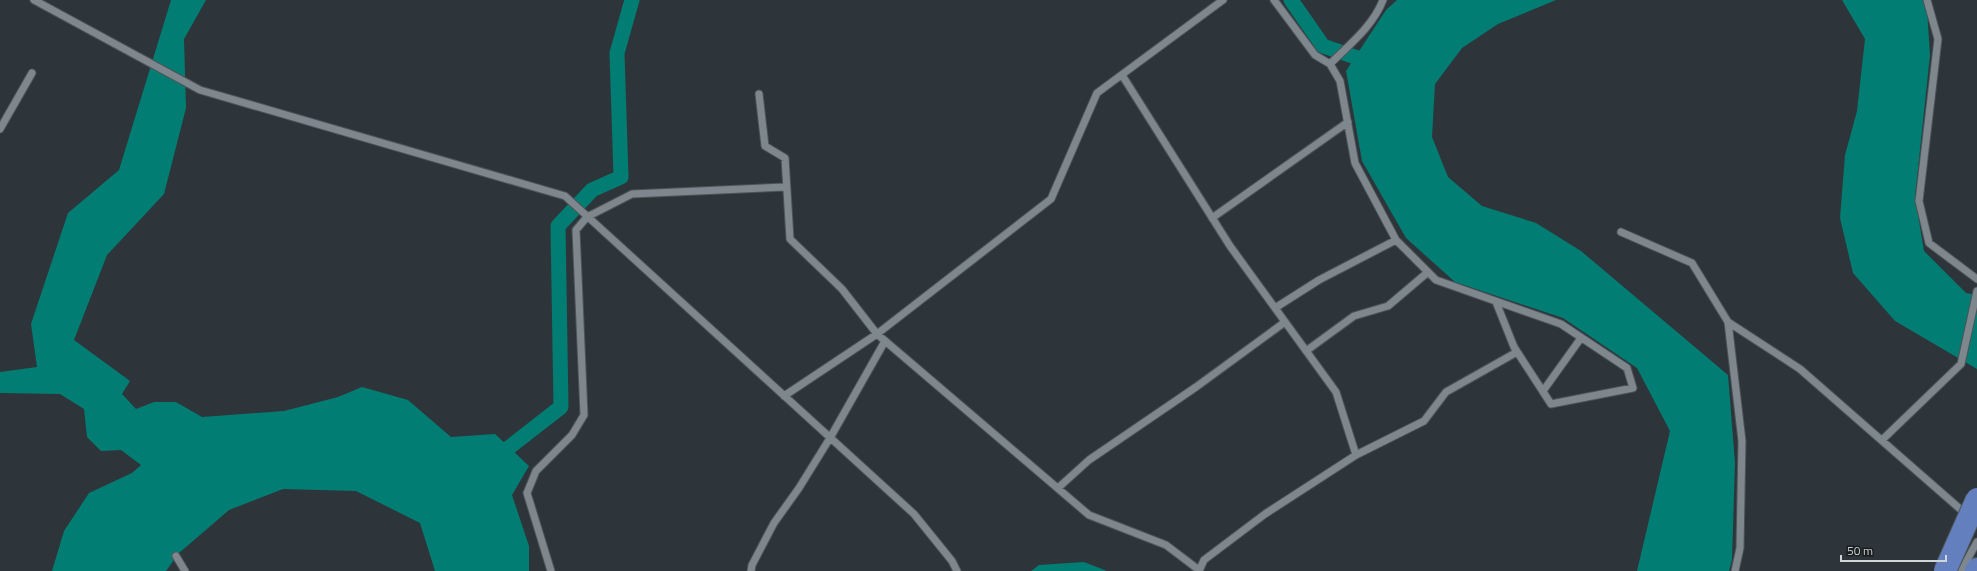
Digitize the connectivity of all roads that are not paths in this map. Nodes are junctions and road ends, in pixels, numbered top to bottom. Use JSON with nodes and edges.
{"nodes":[{"id":1,"x":34,"y":0,"type":"edge"},
{"id":2,"x":1223,"y":0,"type":"edge"},
{"id":3,"x":1274,"y":0,"type":"edge"},
{"id":4,"x":1384,"y":0,"type":"edge"},
{"id":5,"x":1927,"y":0,"type":"edge"},
{"id":6,"x":1330,"y":64,"type":"junction"},
{"id":7,"x":32,"y":73,"type":"dead end"},
{"id":8,"x":1122,"y":75,"type":"junction"},
{"id":9,"x":759,"y":94,"type":"dead end"},
{"id":10,"x":1348,"y":122,"type":"junction"},
{"id":11,"x":0,"y":129,"type":"edge"},
{"id":12,"x":786,"y":187,"type":"junction"},
{"id":13,"x":587,"y":217,"type":"junction"},
{"id":14,"x":1212,"y":218,"type":"junction"},
{"id":15,"x":1621,"y":232,"type":"dead end"},
{"id":16,"x":1396,"y":240,"type":"junction"},
{"id":17,"x":1428,"y":272,"type":"junction"},
{"id":18,"x":1977,"y":279,"type":"edge"},
{"id":19,"x":1977,"y":291,"type":"edge"},
{"id":20,"x":1496,"y":302,"type":"junction"},
{"id":21,"x":1275,"y":308,"type":"junction"},
{"id":22,"x":1285,"y":322,"type":"junction"},
{"id":23,"x":1728,"y":322,"type":"junction"},
{"id":24,"x":877,"y":334,"type":"junction"},
{"id":25,"x":1581,"y":338,"type":"junction"},
{"id":26,"x":885,"y":341,"type":"junction"},
{"id":27,"x":1306,"y":351,"type":"junction"},
{"id":28,"x":1518,"y":352,"type":"junction"},
{"id":29,"x":1543,"y":392,"type":"junction"},
{"id":30,"x":784,"y":396,"type":"junction"},
{"id":31,"x":830,"y":438,"type":"junction"},
{"id":32,"x":1882,"y":440,"type":"junction"},
{"id":33,"x":1356,"y":455,"type":"junction"},
{"id":34,"x":1058,"y":488,"type":"junction"},
{"id":35,"x":1977,"y":499,"type":"edge"},
{"id":36,"x":1977,"y":524,"type":"edge"},
{"id":37,"x":1977,"y":542,"type":"edge"},
{"id":38,"x":176,"y":556,"type":"dead end"},
{"id":39,"x":1199,"y":570,"type":"edge"},
{"id":40,"x":185,"y":571,"type":"edge"},
{"id":41,"x":551,"y":571,"type":"edge"},
{"id":42,"x":751,"y":571,"type":"edge"},
{"id":43,"x":957,"y":571,"type":"edge"},
{"id":44,"x":1735,"y":571,"type":"edge"},
{"id":45,"x":1945,"y":571,"type":"edge"},
{"id":46,"x":1961,"y":571,"type":"edge"}],
"edges":[{"from":1,"to":13,"type":"street"},
{"from":2,"to":8,"type":"street"},
{"from":3,"to":6,"type":"street"},
{"from":4,"to":6,"type":"street"},
{"from":5,"to":18,"type":"street"},
{"from":6,"to":10,"type":"street"},
{"from":7,"to":11,"type":"street"},
{"from":8,"to":14,"type":"street"},
{"from":8,"to":24,"type":"street"},
{"from":9,"to":12,"type":"street"},
{"from":10,"to":14,"type":"street"},
{"from":10,"to":16,"type":"street"},
{"from":12,"to":13,"type":"street"},
{"from":12,"to":24,"type":"street"},
{"from":13,"to":30,"type":"street"},
{"from":13,"to":41,"type":"street"},
{"from":14,"to":21,"type":"street"},
{"from":15,"to":23,"type":"street"},
{"from":16,"to":17,"type":"street"},
{"from":16,"to":21,"type":"street"},
{"from":17,"to":20,"type":"street"},
{"from":17,"to":27,"type":"street"},
{"from":19,"to":32,"type":"street"},
{"from":20,"to":25,"type":"street"},
{"from":20,"to":28,"type":"street"},
{"from":21,"to":22,"type":"street"},
{"from":22,"to":27,"type":"street"},
{"from":22,"to":34,"type":"street"},
{"from":23,"to":32,"type":"street"},
{"from":23,"to":44,"type":"street"},
{"from":24,"to":26,"type":"street"},
{"from":24,"to":30,"type":"street"},
{"from":25,"to":29,"type":"street"},
{"from":25,"to":29,"type":"street"},
{"from":26,"to":31,"type":"street"},
{"from":26,"to":34,"type":"street"},
{"from":27,"to":33,"type":"street"},
{"from":28,"to":29,"type":"street"},
{"from":28,"to":33,"type":"street"},
{"from":30,"to":31,"type":"street"},
{"from":31,"to":42,"type":"street"},
{"from":31,"to":43,"type":"street"},
{"from":32,"to":36,"type":"street"},
{"from":33,"to":39,"type":"street"},
{"from":34,"to":39,"type":"street"},
{"from":35,"to":45,"type":"highway","bridge":true},
{"from":37,"to":46,"type":"street"},
{"from":38,"to":40,"type":"street"}]}
